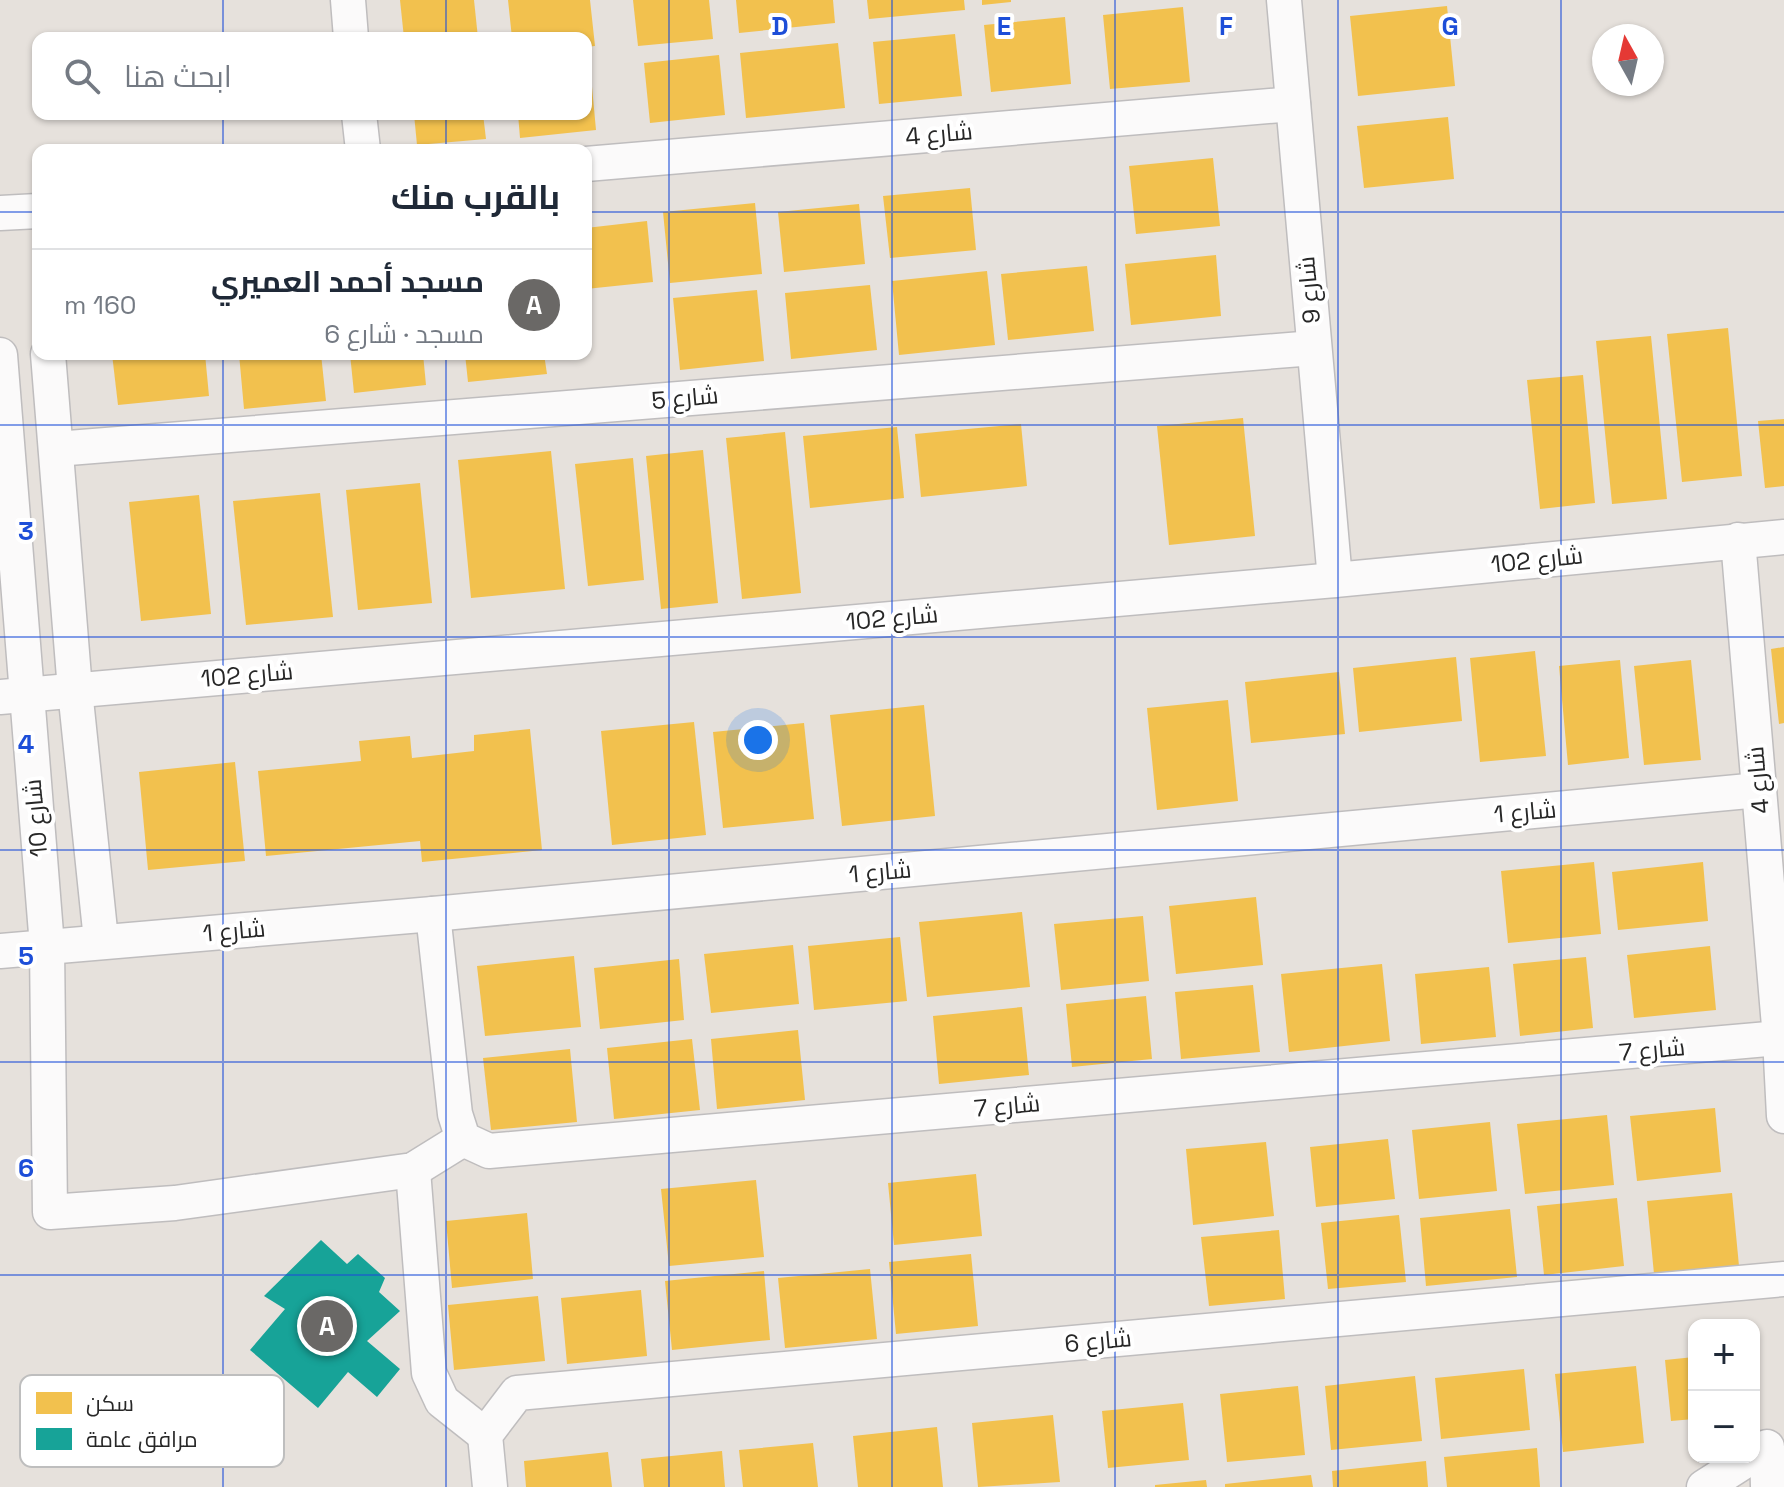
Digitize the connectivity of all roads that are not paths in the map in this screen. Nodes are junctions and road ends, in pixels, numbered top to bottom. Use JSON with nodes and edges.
{"nodes":[{"id":1,"x":348,"y":0,"type":"edge"},
{"id":2,"x":1284,"y":0,"type":"edge"},
{"id":3,"x":351,"y":32,"type":"edge"},
{"id":4,"x":1293,"y":104,"type":"junction"},
{"id":5,"x":360,"y":120,"type":"edge"},
{"id":6,"x":362,"y":144,"type":"edge"},
{"id":7,"x":592,"y":163,"type":"edge"},
{"id":8,"x":0,"y":213,"type":"edge"},
{"id":9,"x":32,"y":216,"type":"edge"},
{"id":10,"x":1314,"y":348,"type":"junction"},
{"id":11,"x":0,"y":355,"type":"edge"},
{"id":12,"x":49,"y":360,"type":"edge"},
{"id":13,"x":56,"y":449,"type":"junction"},
{"id":14,"x":4,"y":456,"type":"edge"},
{"id":15,"x":1784,"y":537,"type":"edge"},
{"id":16,"x":1738,"y":540,"type":"junction"},
{"id":17,"x":1335,"y":580,"type":"junction"},
{"id":18,"x":75,"y":690,"type":"junction"},
{"id":19,"x":13,"y":696,"type":"edge"},
{"id":20,"x":1759,"y":790,"type":"junction"},
{"id":21,"x":433,"y":914,"type":"junction"},
{"id":22,"x":101,"y":940,"type":"junction"},
{"id":23,"x":47,"y":946,"type":"junction"},
{"id":24,"x":0,"y":951,"type":"edge"},
{"id":25,"x":1780,"y":1038,"type":"junction"},
{"id":26,"x":1784,"y":1116,"type":"edge"},
{"id":27,"x":463,"y":1139,"type":"junction"},
{"id":28,"x":413,"y":1170,"type":"junction"},
{"id":29,"x":1784,"y":1279,"type":"edge"},
{"id":30,"x":485,"y":1435,"type":"junction"},
{"id":31,"x":1764,"y":1447,"type":"edge"},
{"id":32,"x":490,"y":1487,"type":"edge"},
{"id":33,"x":1704,"y":1487,"type":"edge"},
{"id":34,"x":1768,"y":1487,"type":"edge"}],
"edges":[{"from":1,"to":3,"type":"street"},
{"from":2,"to":4,"type":"street","name":"شارع 9"},
{"from":4,"to":7,"type":"street","name":"شارع 4"},
{"from":4,"to":10,"type":"street","name":"شارع 9"},
{"from":5,"to":6,"type":"street"},
{"from":8,"to":9,"type":"street"},
{"from":10,"to":13,"type":"street","name":"شارع 5"},
{"from":10,"to":17,"type":"street","name":"شارع 9"},
{"from":11,"to":14,"type":"street","name":"شارع 10"},
{"from":12,"to":13,"type":"street"},
{"from":13,"to":18,"type":"street"},
{"from":14,"to":19,"type":"street","name":"شارع 10"},
{"from":15,"to":16,"type":"street","name":"شارع 102"},
{"from":16,"to":17,"type":"street","name":"شارع 102"},
{"from":16,"to":20,"type":"street","name":"شارع 4"},
{"from":17,"to":18,"type":"street","name":"شارع 102"},
{"from":18,"to":19,"type":"street","name":"شارع 102"},
{"from":18,"to":22,"type":"street"},
{"from":19,"to":23,"type":"street","name":"شارع 10"},
{"from":20,"to":21,"type":"street","name":"شارع 1"},
{"from":20,"to":25,"type":"street","name":"شارع 4"},
{"from":21,"to":22,"type":"street","name":"شارع 1"},
{"from":21,"to":27,"type":"street"},
{"from":22,"to":23,"type":"street","name":"شارع 1"},
{"from":23,"to":24,"type":"street","name":"شارع 1"},
{"from":23,"to":28,"type":"street","name":"شارع 10"},
{"from":25,"to":26,"type":"street","name":"شارع 4"},
{"from":25,"to":27,"type":"street","name":"شارع 7"},
{"from":27,"to":28,"type":"street"},
{"from":28,"to":30,"type":"street"},
{"from":29,"to":30,"type":"street","name":"شارع 6"},
{"from":30,"to":32,"type":"street"},
{"from":31,"to":33,"type":"street"},
{"from":31,"to":34,"type":"street"}]}
